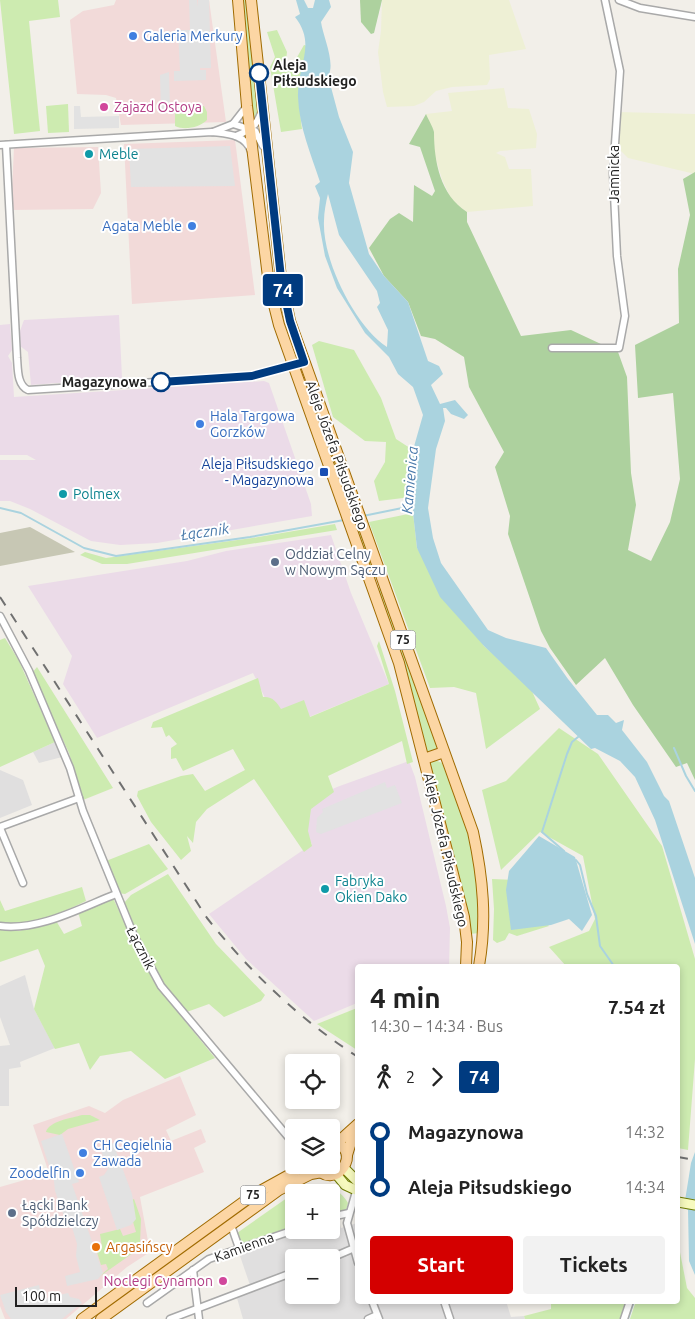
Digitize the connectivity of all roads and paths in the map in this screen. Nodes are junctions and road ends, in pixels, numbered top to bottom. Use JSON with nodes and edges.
{"nodes":[{"id":1,"x":238,"y":0,"type":"edge"},
{"id":2,"x":251,"y":0,"type":"edge"},
{"id":3,"x":605,"y":0,"type":"edge"},
{"id":4,"x":619,"y":0,"type":"edge"},
{"id":5,"x":695,"y":17,"type":"edge"},
{"id":6,"x":248,"y":106,"type":"junction"},
{"id":7,"x":262,"y":109,"type":"junction"},
{"id":8,"x":233,"y":124,"type":"junction"},
{"id":9,"x":251,"y":129,"type":"junction"},
{"id":10,"x":212,"y":132,"type":"junction"},
{"id":11,"x":236,"y":136,"type":"junction"},
{"id":12,"x":3,"y":145,"type":"edge"},
{"id":13,"x":268,"y":158,"type":"junction"},
{"id":14,"x":254,"y":160,"type":"junction"},
{"id":15,"x":275,"y":221,"type":"junction"},
{"id":16,"x":262,"y":222,"type":"junction"},
{"id":17,"x":552,"y":348,"type":"dead end"},
{"id":18,"x":304,"y":362,"type":"junction"},
{"id":19,"x":293,"y":366,"type":"junction"},
{"id":20,"x":314,"y":392,"type":"junction"},
{"id":21,"x":304,"y":396,"type":"junction"},
{"id":22,"x":0,"y":616,"type":"edge"},
{"id":23,"x":444,"y":752,"type":"junction"},
{"id":24,"x":424,"y":759,"type":"junction"},
{"id":25,"x":79,"y":798,"type":"junction"},
{"id":26,"x":0,"y":827,"type":"edge"},
{"id":27,"x":23,"y":883,"type":"dead end"},
{"id":28,"x":116,"y":894,"type":"junction"},
{"id":29,"x":0,"y":926,"type":"edge"},
{"id":30,"x":466,"y":964,"type":"edge"},
{"id":31,"x":479,"y":964,"type":"edge"},
{"id":32,"x":355,"y":1126,"type":"edge"},
{"id":33,"x":285,"y":1133,"type":"edge"},
{"id":34,"x":340,"y":1138,"type":"edge"},
{"id":35,"x":355,"y":1139,"type":"edge"},
{"id":36,"x":340,"y":1146,"type":"edge"},
{"id":37,"x":347,"y":1155,"type":"junction"},
{"id":38,"x":340,"y":1171,"type":"joint"},
{"id":39,"x":291,"y":1174,"type":"edge"},
{"id":40,"x":309,"y":1174,"type":"edge"},
{"id":41,"x":355,"y":1185,"type":"edge"},
{"id":42,"x":355,"y":1194,"type":"edge"},
{"id":43,"x":680,"y":1202,"type":"edge"},
{"id":44,"x":695,"y":1205,"type":"edge"},
{"id":45,"x":350,"y":1213,"type":"junction"},
{"id":46,"x":340,"y":1215,"type":"edge"},
{"id":47,"x":231,"y":1225,"type":"junction"},
{"id":48,"x":285,"y":1233,"type":"edge"},
{"id":49,"x":239,"y":1248,"type":"junction"},
{"id":50,"x":352,"y":1249,"type":"junction"},
{"id":51,"x":340,"y":1254,"type":"edge"},
{"id":52,"x":355,"y":1256,"type":"edge"},
{"id":53,"x":193,"y":1270,"type":"junction"},
{"id":54,"x":285,"y":1275,"type":"edge"},
{"id":55,"x":147,"y":1303,"type":"dead end"},
{"id":56,"x":374,"y":1304,"type":"edge"},
{"id":57,"x":445,"y":1304,"type":"edge"},
{"id":58,"x":629,"y":1304,"type":"edge"},
{"id":59,"x":196,"y":1309,"type":"junction"},
{"id":60,"x":378,"y":1317,"type":"edge"},
{"id":61,"x":82,"y":1319,"type":"edge"},
{"id":62,"x":101,"y":1319,"type":"edge"},
{"id":63,"x":170,"y":1319,"type":"edge"},
{"id":64,"x":199,"y":1319,"type":"edge"},
{"id":65,"x":368,"y":1319,"type":"edge"},
{"id":66,"x":450,"y":1319,"type":"edge"},
{"id":67,"x":624,"y":1319,"type":"edge"}],
"edges":[{"from":1,"to":6,"type":"main road","name":"Aleje Józefa Piłsudskiego","number":"75"},
{"from":2,"to":7,"type":"main road","name":"Aleje Józefa Piłsudskiego","number":"75"},
{"from":3,"to":17,"type":"street","name":"Jamnicka"},
{"from":4,"to":5,"type":"street"},
{"from":6,"to":8,"type":"street"},
{"from":6,"to":9,"type":"main road","name":"Aleje Józefa Piłsudskiego","number":"75"},
{"from":7,"to":9,"type":"street"},
{"from":7,"to":13,"type":"main road","name":"Aleje Józefa Piłsudskiego","number":"75"},
{"from":8,"to":9,"type":"street"},
{"from":8,"to":10,"type":"street"},
{"from":9,"to":11,"type":"street"},
{"from":9,"to":13,"type":"street"},
{"from":9,"to":14,"type":"main road","name":"Aleje Józefa Piłsudskiego","number":"75"},
{"from":10,"to":11,"type":"street"},
{"from":10,"to":12,"type":"street"},
{"from":11,"to":14,"type":"street","name":"Aleje Józefa Piłsudskiego"},
{"from":12,"to":19,"type":"street"},
{"from":13,"to":15,"type":"main road","name":"Aleje Józefa Piłsudskiego","number":"75"},
{"from":14,"to":16,"type":"main road","name":"Aleje Józefa Piłsudskiego","number":"75"},
{"from":15,"to":16,"type":"main road"},
{"from":15,"to":18,"type":"main road","name":"Aleje Józefa Piłsudskiego","number":"75"},
{"from":16,"to":19,"type":"main road","name":"Aleje Józefa Piłsudskiego","number":"75"},
{"from":18,"to":19,"type":"street"},
{"from":18,"to":20,"type":"main road","name":"Aleje Józefa Piłsudskiego","number":"75"},
{"from":19,"to":21,"type":"main road","name":"Aleje Józefa Piłsudskiego","number":"75"},
{"from":20,"to":21,"type":"main road"},
{"from":20,"to":23,"type":"main road","name":"Aleje Józefa Piłsudskiego","number":"75"},
{"from":21,"to":24,"type":"main road","name":"Aleje Józefa Piłsudskiego","number":"75"},
{"from":22,"to":25,"type":"street","name":"Łącznik"},
{"from":23,"to":24,"type":"main road"},
{"from":23,"to":31,"type":"main road","name":"Aleje Józefa Piłsudskiego","number":"75"},
{"from":24,"to":30,"type":"main road","name":"Aleje Józefa Piłsudskiego","number":"75"},
{"from":25,"to":26,"type":"street"},
{"from":25,"to":28,"type":"street","name":"Łącznik"},
{"from":26,"to":27,"type":"street"},
{"from":28,"to":29,"type":"street"},
{"from":28,"to":33,"type":"street","name":"Łącznik"},
{"from":32,"to":34,"type":"main road"},
{"from":35,"to":37,"type":"main road"},
{"from":36,"to":37,"type":"main road"},
{"from":37,"to":38,"type":"main road"},
{"from":38,"to":41,"type":"street"},
{"from":39,"to":61,"type":"main road","number":"75"},
{"from":40,"to":47,"type":"main road","number":"75"},
{"from":42,"to":45,"type":"street"},
{"from":43,"to":44,"type":"street"},
{"from":45,"to":46,"type":"street"},
{"from":45,"to":50,"type":"street"},
{"from":47,"to":49,"type":"street"},
{"from":47,"to":62,"type":"main road","number":"75"},
{"from":48,"to":49,"type":"street","name":"Kamienna"},
{"from":49,"to":53,"type":"street","name":"Kamienna"},
{"from":50,"to":51,"type":"street"},
{"from":50,"to":52,"type":"street"},
{"from":53,"to":55,"type":"street","name":"Kamienna"},
{"from":53,"to":59,"type":"street"},
{"from":54,"to":59,"type":"street"},
{"from":56,"to":60,"type":"street"},
{"from":57,"to":66,"type":"street"},
{"from":58,"to":67,"type":"street"},
{"from":59,"to":63,"type":"street"},
{"from":59,"to":64,"type":"street"},
{"from":60,"to":65,"type":"street"}]}
